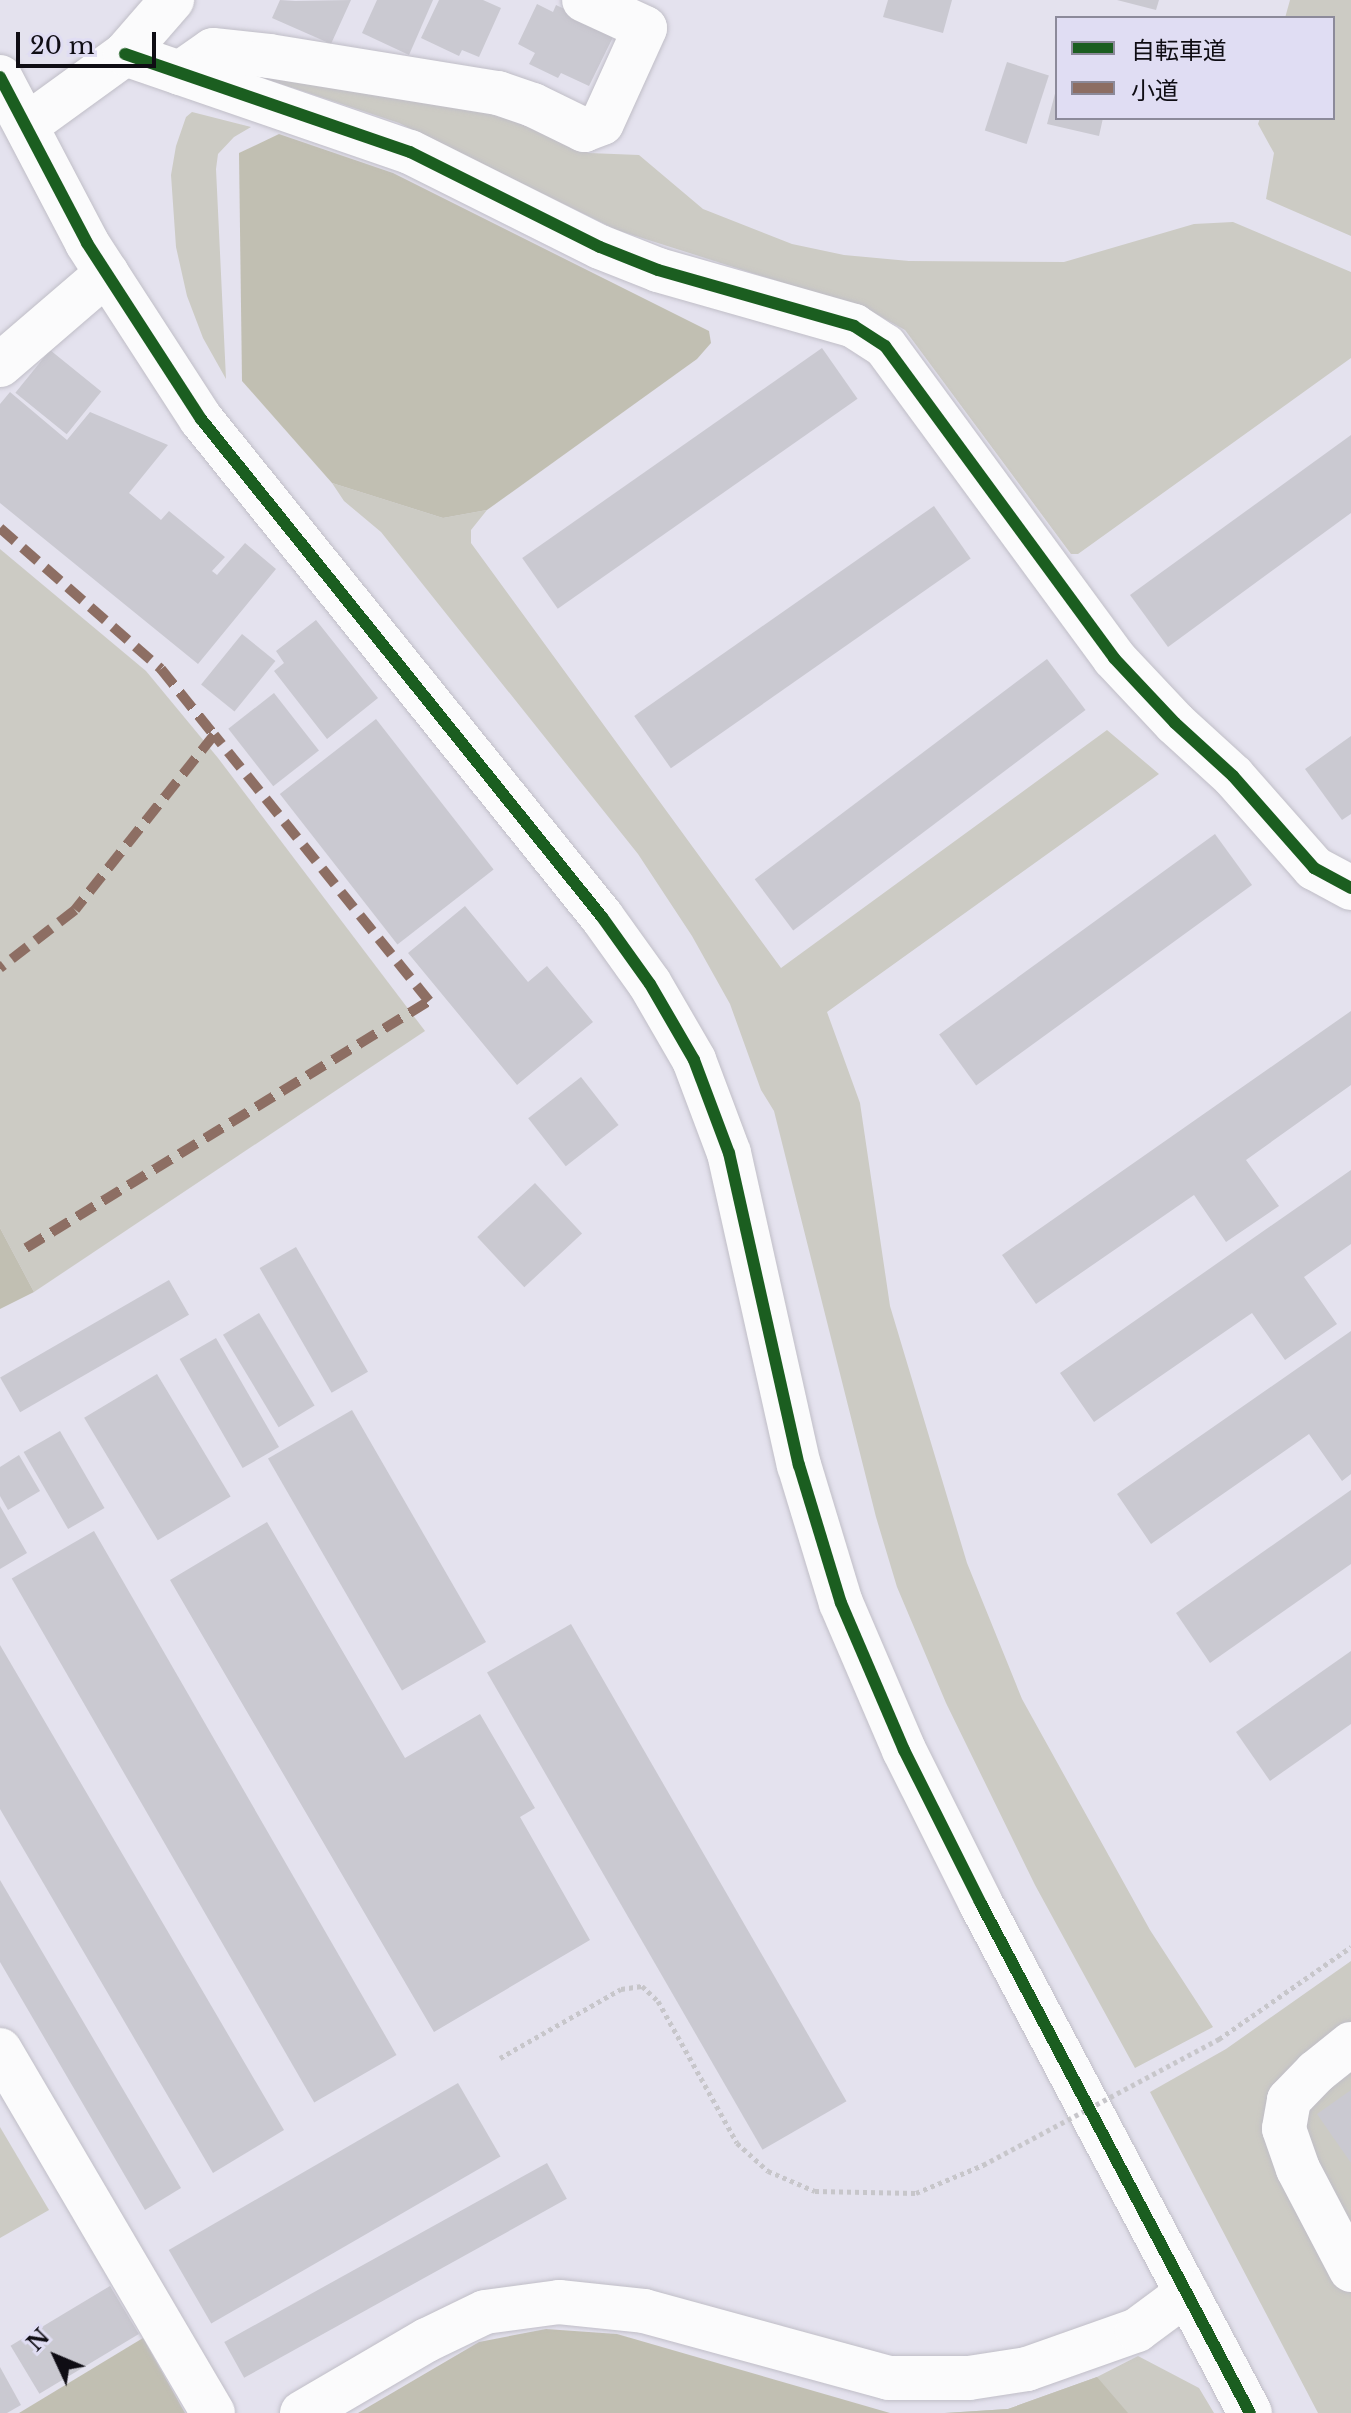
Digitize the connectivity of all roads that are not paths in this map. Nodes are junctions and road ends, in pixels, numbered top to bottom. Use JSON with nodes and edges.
{"nodes":[{"id":1,"x":172,"y":0,"type":"edge"},
{"id":2,"x":584,"y":0,"type":"edge"},
{"id":3,"x":125,"y":54,"type":"junction"},
{"id":4,"x":180,"y":73,"type":"junction"},
{"id":5,"x":0,"y":77,"type":"edge"},
{"id":6,"x":27,"y":125,"type":"junction"},
{"id":7,"x":107,"y":273,"type":"junction"},
{"id":8,"x":0,"y":365,"type":"edge"},
{"id":9,"x":1351,"y":888,"type":"edge"},
{"id":10,"x":1351,"y":2044,"type":"edge"},
{"id":11,"x":0,"y":2050,"type":"edge"},
{"id":12,"x":1351,"y":2270,"type":"edge"},
{"id":13,"x":1187,"y":2293,"type":"junction"},
{"id":14,"x":213,"y":2413,"type":"edge"},
{"id":15,"x":302,"y":2413,"type":"edge"},
{"id":16,"x":1250,"y":2413,"type":"edge"}],
"edges":[{"from":1,"to":3,"type":"street"},
{"from":2,"to":4,"type":"street"},
{"from":3,"to":4,"type":"street"},
{"from":3,"to":6,"type":"street"},
{"from":4,"to":9,"type":"street"},
{"from":5,"to":6,"type":"street"},
{"from":6,"to":7,"type":"street"},
{"from":7,"to":8,"type":"street"},
{"from":7,"to":13,"type":"street"},
{"from":10,"to":12,"type":"street"},
{"from":11,"to":14,"type":"street"},
{"from":13,"to":15,"type":"street"},
{"from":13,"to":16,"type":"street"}]}
